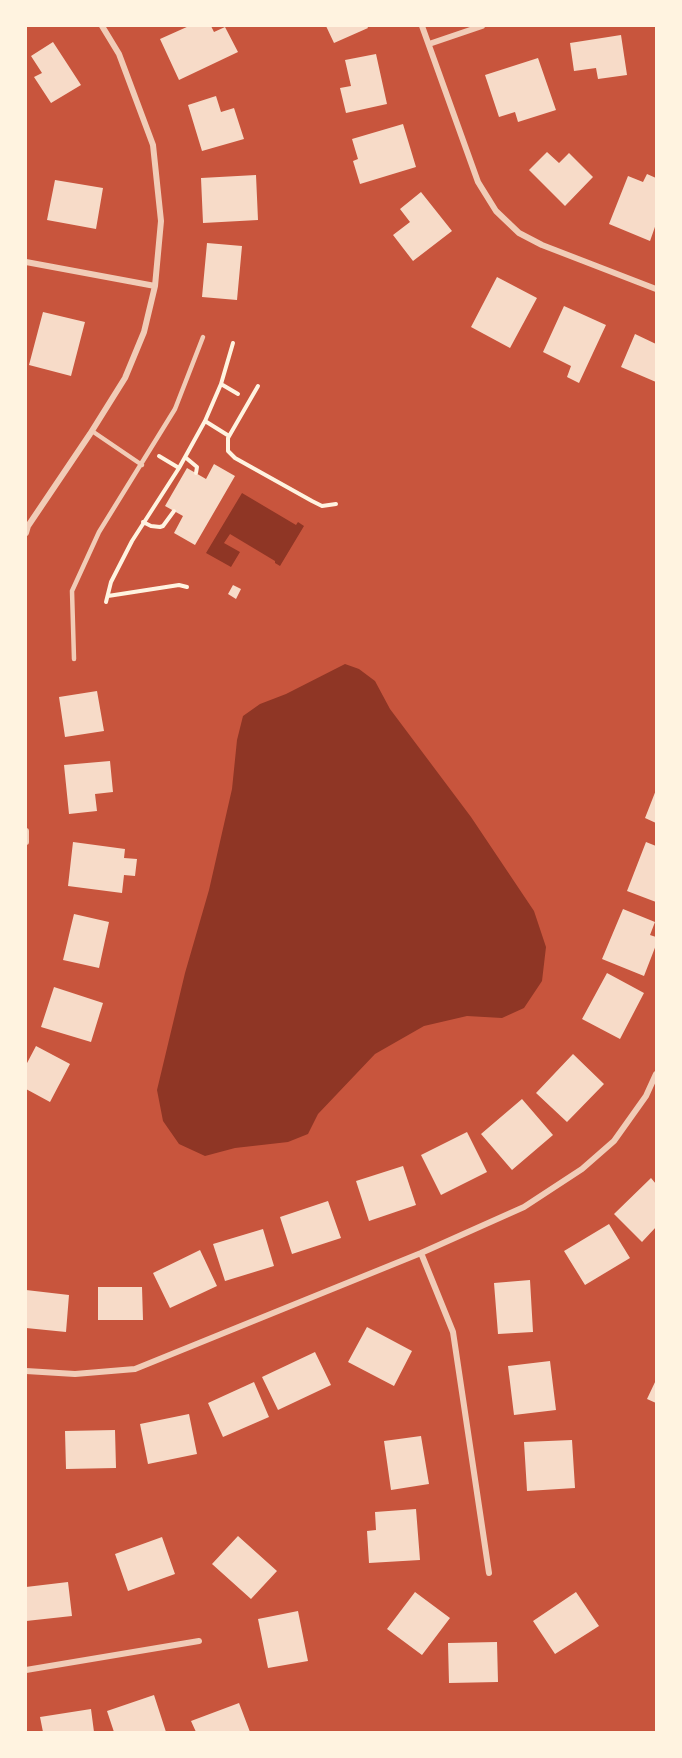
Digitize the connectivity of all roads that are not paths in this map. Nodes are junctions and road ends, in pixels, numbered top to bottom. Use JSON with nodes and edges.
{"nodes":[{"id":1,"x":102,"y":26,"type":"edge"},
{"id":2,"x":422,"y":26,"type":"edge"},
{"id":3,"x":482,"y":26,"type":"edge"},
{"id":4,"x":429,"y":44,"type":"junction"},
{"id":5,"x":26,"y":262,"type":"edge"},
{"id":6,"x":155,"y":286,"type":"junction"},
{"id":7,"x":657,"y":289,"type":"edge"},
{"id":8,"x":203,"y":337,"type":"dead end"},
{"id":9,"x":92,"y":431,"type":"junction"},
{"id":10,"x":142,"y":465,"type":"junction"},
{"id":11,"x":26,"y":532,"type":"edge"},
{"id":12,"x":74,"y":658,"type":"dead end"},
{"id":13,"x":26,"y":831,"type":"edge"},
{"id":14,"x":26,"y":842,"type":"edge"},
{"id":15,"x":657,"y":1074,"type":"edge"},
{"id":16,"x":421,"y":1253,"type":"junction"},
{"id":17,"x":26,"y":1371,"type":"edge"},
{"id":18,"x":489,"y":1573,"type":"dead end"},
{"id":19,"x":199,"y":1641,"type":"dead end"},
{"id":20,"x":26,"y":1670,"type":"edge"}],
"edges":[{"from":1,"to":6,"type":"street"},
{"from":2,"to":4,"type":"street"},
{"from":3,"to":4,"type":"street"},
{"from":4,"to":7,"type":"street"},
{"from":5,"to":6,"type":"street"},
{"from":6,"to":9,"type":"street"},
{"from":8,"to":10,"type":"lane"},
{"from":9,"to":10,"type":"lane"},
{"from":9,"to":11,"type":"street"},
{"from":10,"to":12,"type":"lane"},
{"from":13,"to":14,"type":"street"},
{"from":15,"to":16,"type":"street"},
{"from":16,"to":17,"type":"street"},
{"from":16,"to":18,"type":"street"},
{"from":19,"to":20,"type":"street"}]}
